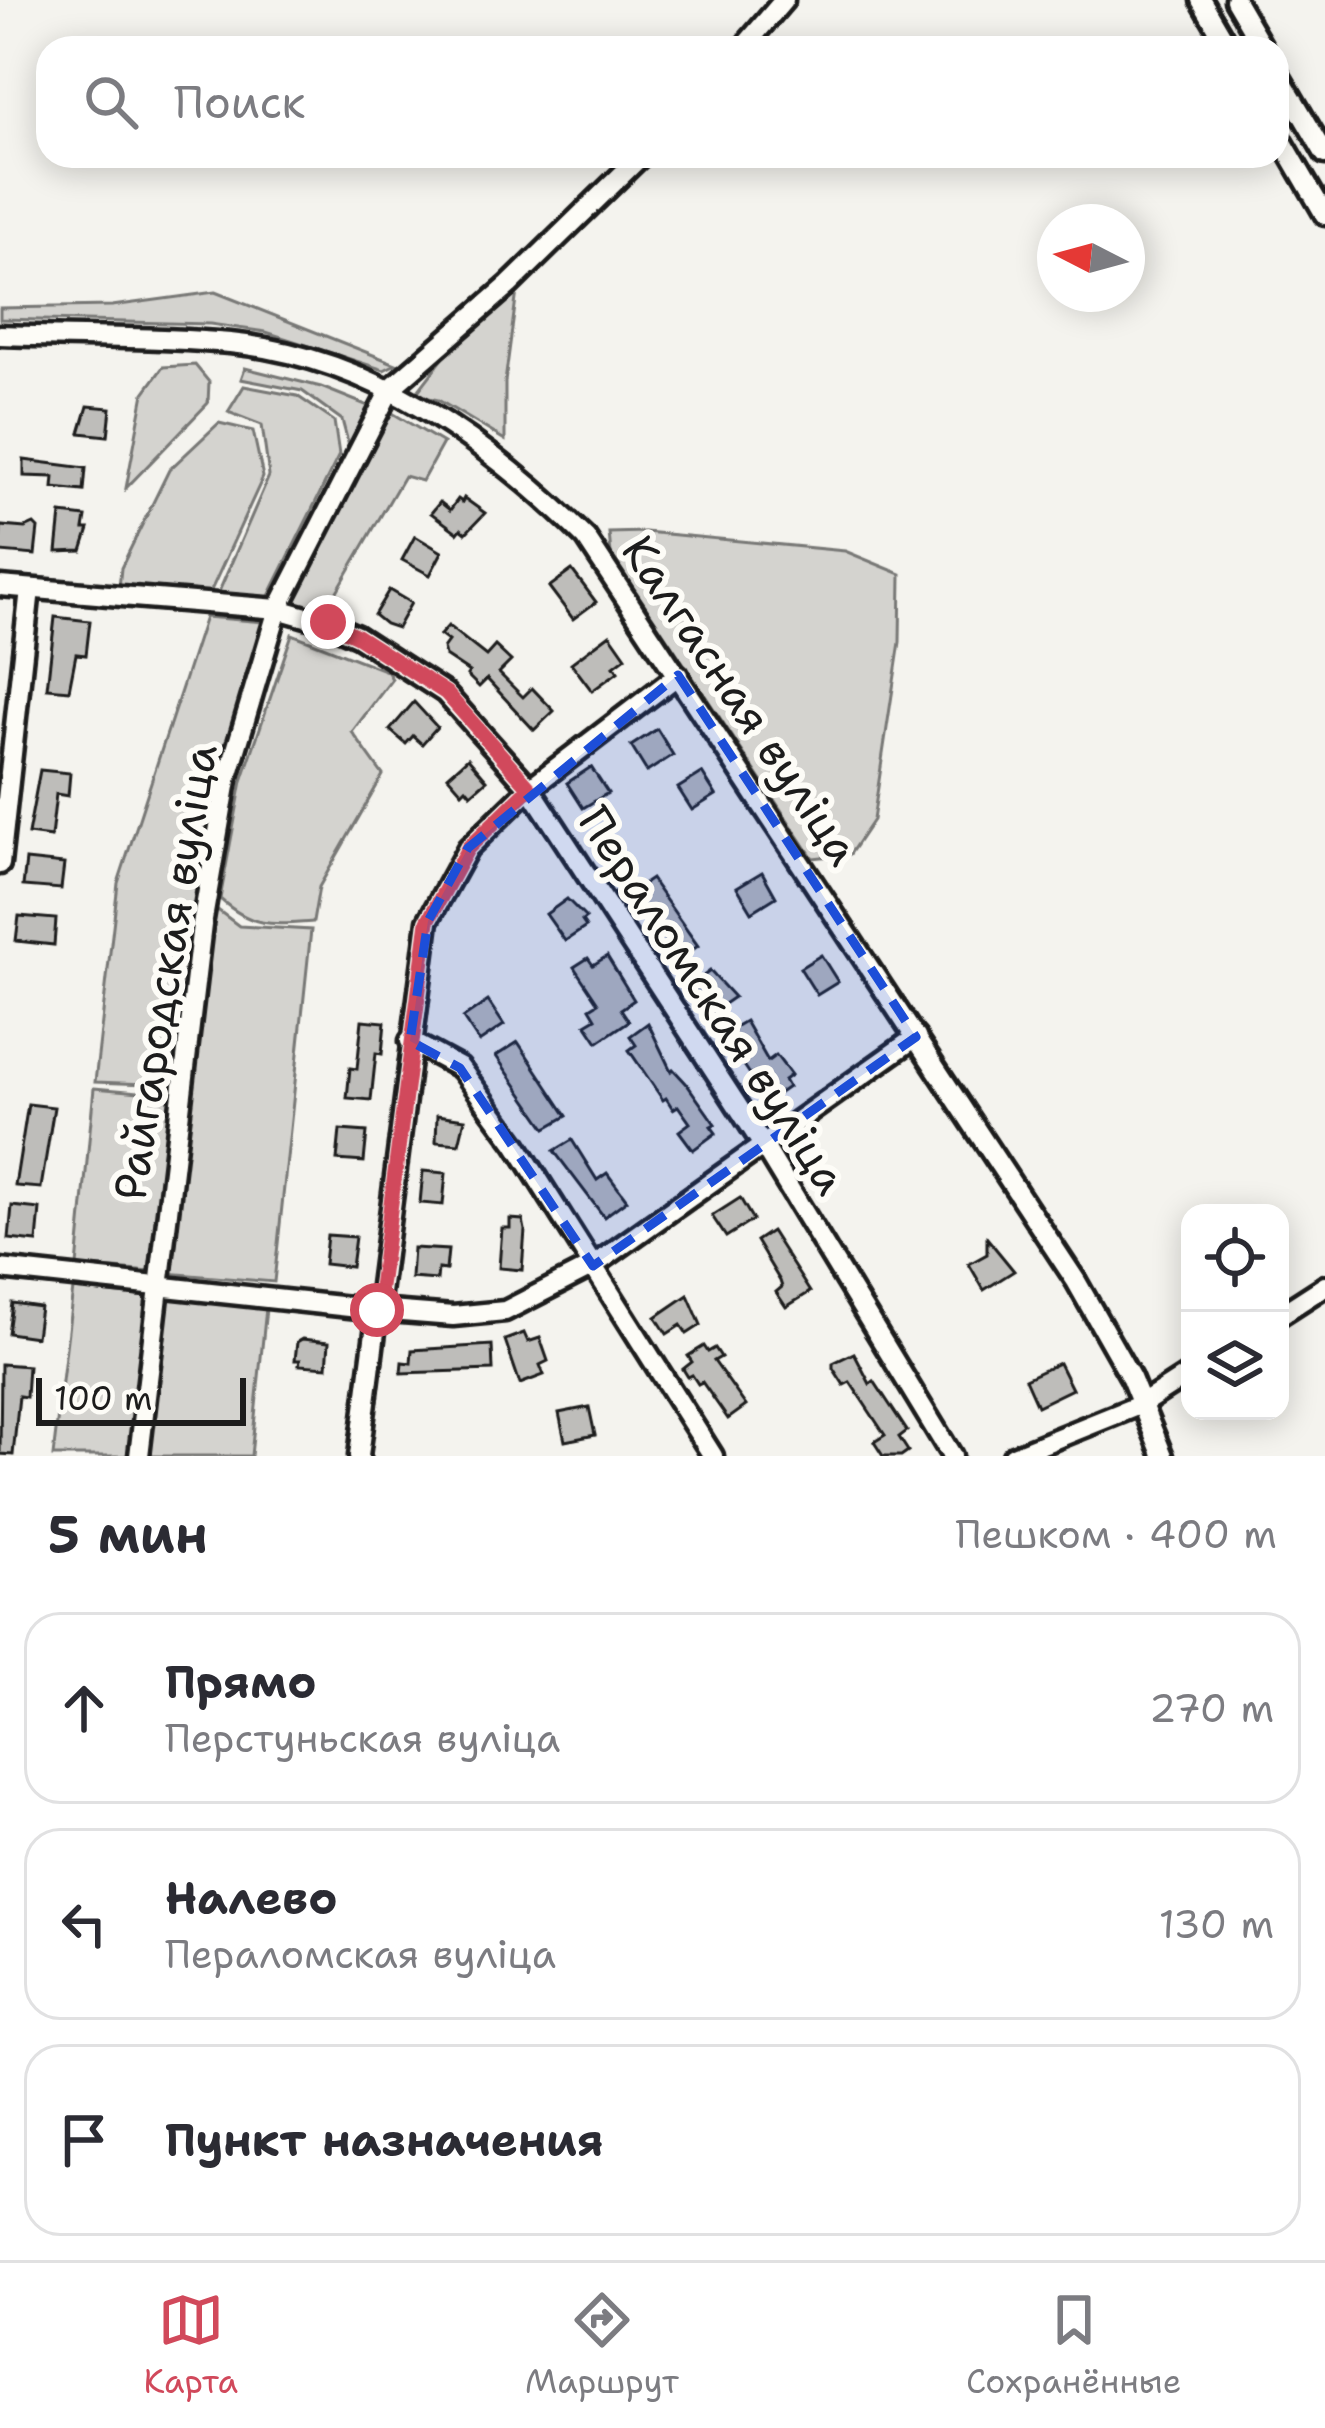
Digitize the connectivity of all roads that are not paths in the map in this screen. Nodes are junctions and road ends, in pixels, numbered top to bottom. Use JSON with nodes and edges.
{"nodes":[{"id":1,"x":784,"y":0,"type":"edge"},
{"id":2,"x":1201,"y":0,"type":"edge"},
{"id":3,"x":1235,"y":0,"type":"edge"},
{"id":4,"x":753,"y":36,"type":"edge"},
{"id":5,"x":1222,"y":36,"type":"edge"},
{"id":6,"x":1256,"y":36,"type":"edge"},
{"id":7,"x":1289,"y":92,"type":"edge"},
{"id":8,"x":1289,"y":152,"type":"edge"},
{"id":9,"x":1325,"y":154,"type":"edge"},
{"id":10,"x":629,"y":168,"type":"edge"},
{"id":11,"x":1325,"y":215,"type":"edge"},
{"id":12,"x":0,"y":335,"type":"edge"},
{"id":13,"x":391,"y":388,"type":"junction"},
{"id":14,"x":0,"y":586,"type":"edge"},
{"id":15,"x":30,"y":589,"type":"junction"},
{"id":16,"x":278,"y":609,"type":"junction"},
{"id":17,"x":678,"y":675,"type":"junction"},
{"id":18,"x":530,"y":788,"type":"junction"},
{"id":19,"x":0,"y":864,"type":"edge"},
{"id":20,"x":916,"y":1037,"type":"junction"},
{"id":21,"x":410,"y":1041,"type":"junction"},
{"id":22,"x":764,"y":1145,"type":"junction"},
{"id":23,"x":593,"y":1265,"type":"junction"},
{"id":24,"x":0,"y":1269,"type":"edge"},
{"id":25,"x":157,"y":1286,"type":"junction"},
{"id":26,"x":1325,"y":1286,"type":"edge"},
{"id":27,"x":377,"y":1310,"type":"junction"},
{"id":28,"x":1285,"y":1312,"type":"edge"},
{"id":29,"x":1181,"y":1379,"type":"edge"},
{"id":30,"x":1142,"y":1404,"type":"junction"},
{"id":31,"x":139,"y":1456,"type":"edge"},
{"id":32,"x":358,"y":1456,"type":"edge"},
{"id":33,"x":713,"y":1456,"type":"edge"},
{"id":34,"x":952,"y":1456,"type":"edge"},
{"id":35,"x":1012,"y":1456,"type":"edge"},
{"id":36,"x":1163,"y":1456,"type":"edge"}],
"edges":[{"from":1,"to":4,"type":"street"},
{"from":2,"to":5,"type":"street"},
{"from":3,"to":6,"type":"street"},
{"from":7,"to":9,"type":"street"},
{"from":8,"to":11,"type":"street"},
{"from":10,"to":13,"type":"street"},
{"from":12,"to":13,"type":"street","name":"Калгасная вуліца"},
{"from":13,"to":16,"type":"street","name":"Райгародская вуліца"},
{"from":13,"to":17,"type":"street","name":"Калгасная вуліца"},
{"from":14,"to":15,"type":"street","name":"Пераломская вуліца"},
{"from":15,"to":16,"type":"street","name":"Пераломская вуліца"},
{"from":15,"to":19,"type":"street"},
{"from":16,"to":18,"type":"street","name":"Пераломская вуліца"},
{"from":16,"to":25,"type":"street","name":"Райгародская вуліца"},
{"from":17,"to":18,"type":"street"},
{"from":17,"to":20,"type":"street","name":"Калгасная вуліца"},
{"from":18,"to":21,"type":"street"},
{"from":18,"to":22,"type":"street","name":"Пераломская вуліца"},
{"from":20,"to":22,"type":"street"},
{"from":20,"to":30,"type":"street","name":"Калгасная вуліца"},
{"from":21,"to":23,"type":"street"},
{"from":21,"to":27,"type":"street"},
{"from":22,"to":23,"type":"street"},
{"from":22,"to":34,"type":"street","name":"Пераломская вуліца"},
{"from":23,"to":27,"type":"street"},
{"from":23,"to":33,"type":"street"},
{"from":24,"to":25,"type":"street"},
{"from":25,"to":27,"type":"street"},
{"from":25,"to":31,"type":"street","name":"Райгародская вуліца"},
{"from":26,"to":28,"type":"street"},
{"from":27,"to":32,"type":"street"},
{"from":29,"to":30,"type":"street"},
{"from":30,"to":35,"type":"street"},
{"from":30,"to":36,"type":"street","name":"Калгасная вуліца"}]}
